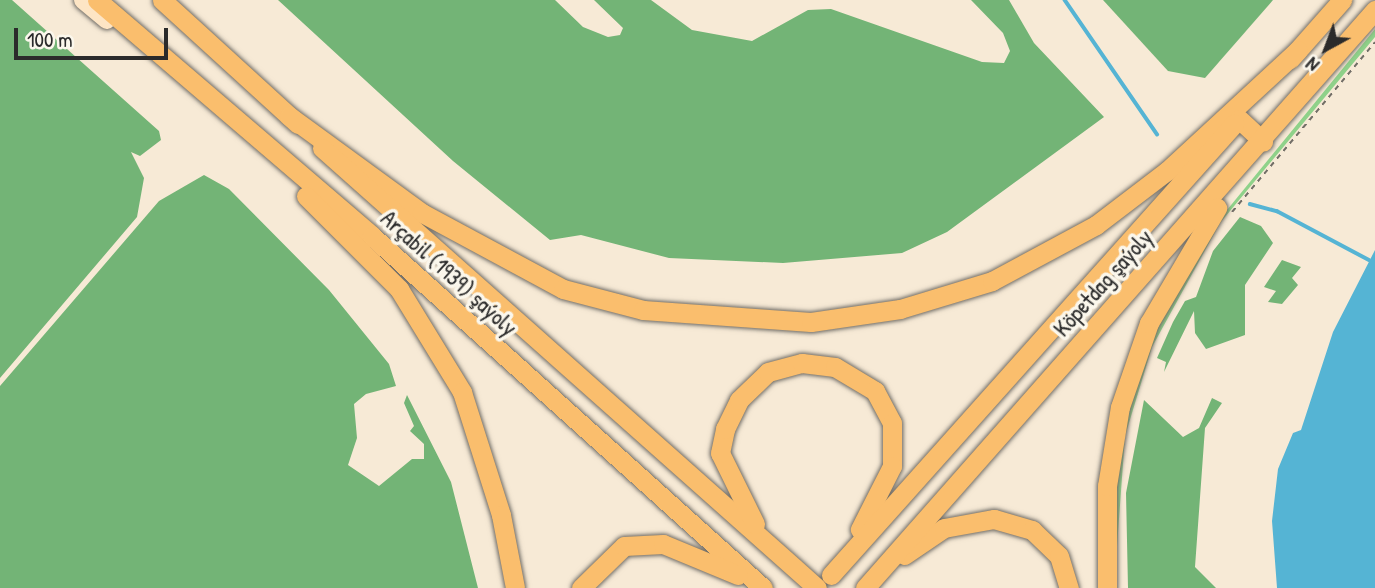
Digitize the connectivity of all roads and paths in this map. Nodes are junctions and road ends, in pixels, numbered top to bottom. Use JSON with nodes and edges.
{"nodes":[{"id":1,"x":83,"y":0,"type":"edge"},
{"id":2,"x":97,"y":0,"type":"edge"},
{"id":3,"x":162,"y":0,"type":"edge"},
{"id":4,"x":1342,"y":0,"type":"edge"},
{"id":5,"x":1375,"y":10,"type":"edge"},
{"id":6,"x":1375,"y":42,"type":"edge"},
{"id":7,"x":1298,"y":50,"type":"junction"},
{"id":8,"x":1327,"y":70,"type":"junction"},
{"id":9,"x":224,"y":114,"type":"junction"},
{"id":10,"x":289,"y":116,"type":"junction"},
{"id":11,"x":1239,"y":119,"type":"junction"},
{"id":12,"x":1263,"y":141,"type":"junction"},
{"id":13,"x":1229,"y":215,"type":"dead end"},
{"id":14,"x":788,"y":562,"type":"junction"},
{"id":15,"x":823,"y":584,"type":"edge"},
{"id":16,"x":514,"y":588,"type":"edge"},
{"id":17,"x":582,"y":588,"type":"edge"},
{"id":18,"x":762,"y":588,"type":"edge"},
{"id":19,"x":866,"y":588,"type":"edge"},
{"id":20,"x":1069,"y":588,"type":"edge"},
{"id":21,"x":1107,"y":588,"type":"edge"}],
"edges":[{"from":1,"to":9,"type":"street"},
{"from":2,"to":9,"type":"main road","name":"Arçabil (1939) şaýoly"},
{"from":3,"to":10,"type":"main road","name":"Arçabil (1939) şaýoly"},
{"from":4,"to":7,"type":"main road","name":"Köpetdag şaýoly"},
{"from":5,"to":8,"type":"main road","name":"Köpetdag şaýoly"},
{"from":6,"to":13,"type":"path"},
{"from":7,"to":10,"type":"main road"},
{"from":7,"to":11,"type":"main road","name":"Köpetdag şaýoly"},
{"from":8,"to":12,"type":"main road","name":"Köpetdag şaýoly"},
{"from":8,"to":21,"type":"main road"},
{"from":9,"to":16,"type":"main road"},
{"from":9,"to":18,"type":"main road","name":"Arçabil (1939) şaýoly"},
{"from":10,"to":14,"type":"main road","name":"Arçabil (1939) şaýoly"},
{"from":11,"to":12,"type":"main road"},
{"from":11,"to":15,"type":"main road","name":"Köpetdag şaýoly"},
{"from":12,"to":19,"type":"main road","name":"Köpetdag şaýoly"},
{"from":14,"to":15,"type":"main road","name":"Arçabil (1939) şaýoly"},
{"from":14,"to":15,"type":"main road"},
{"from":17,"to":18,"type":"main road"},
{"from":19,"to":20,"type":"main road"}]}
